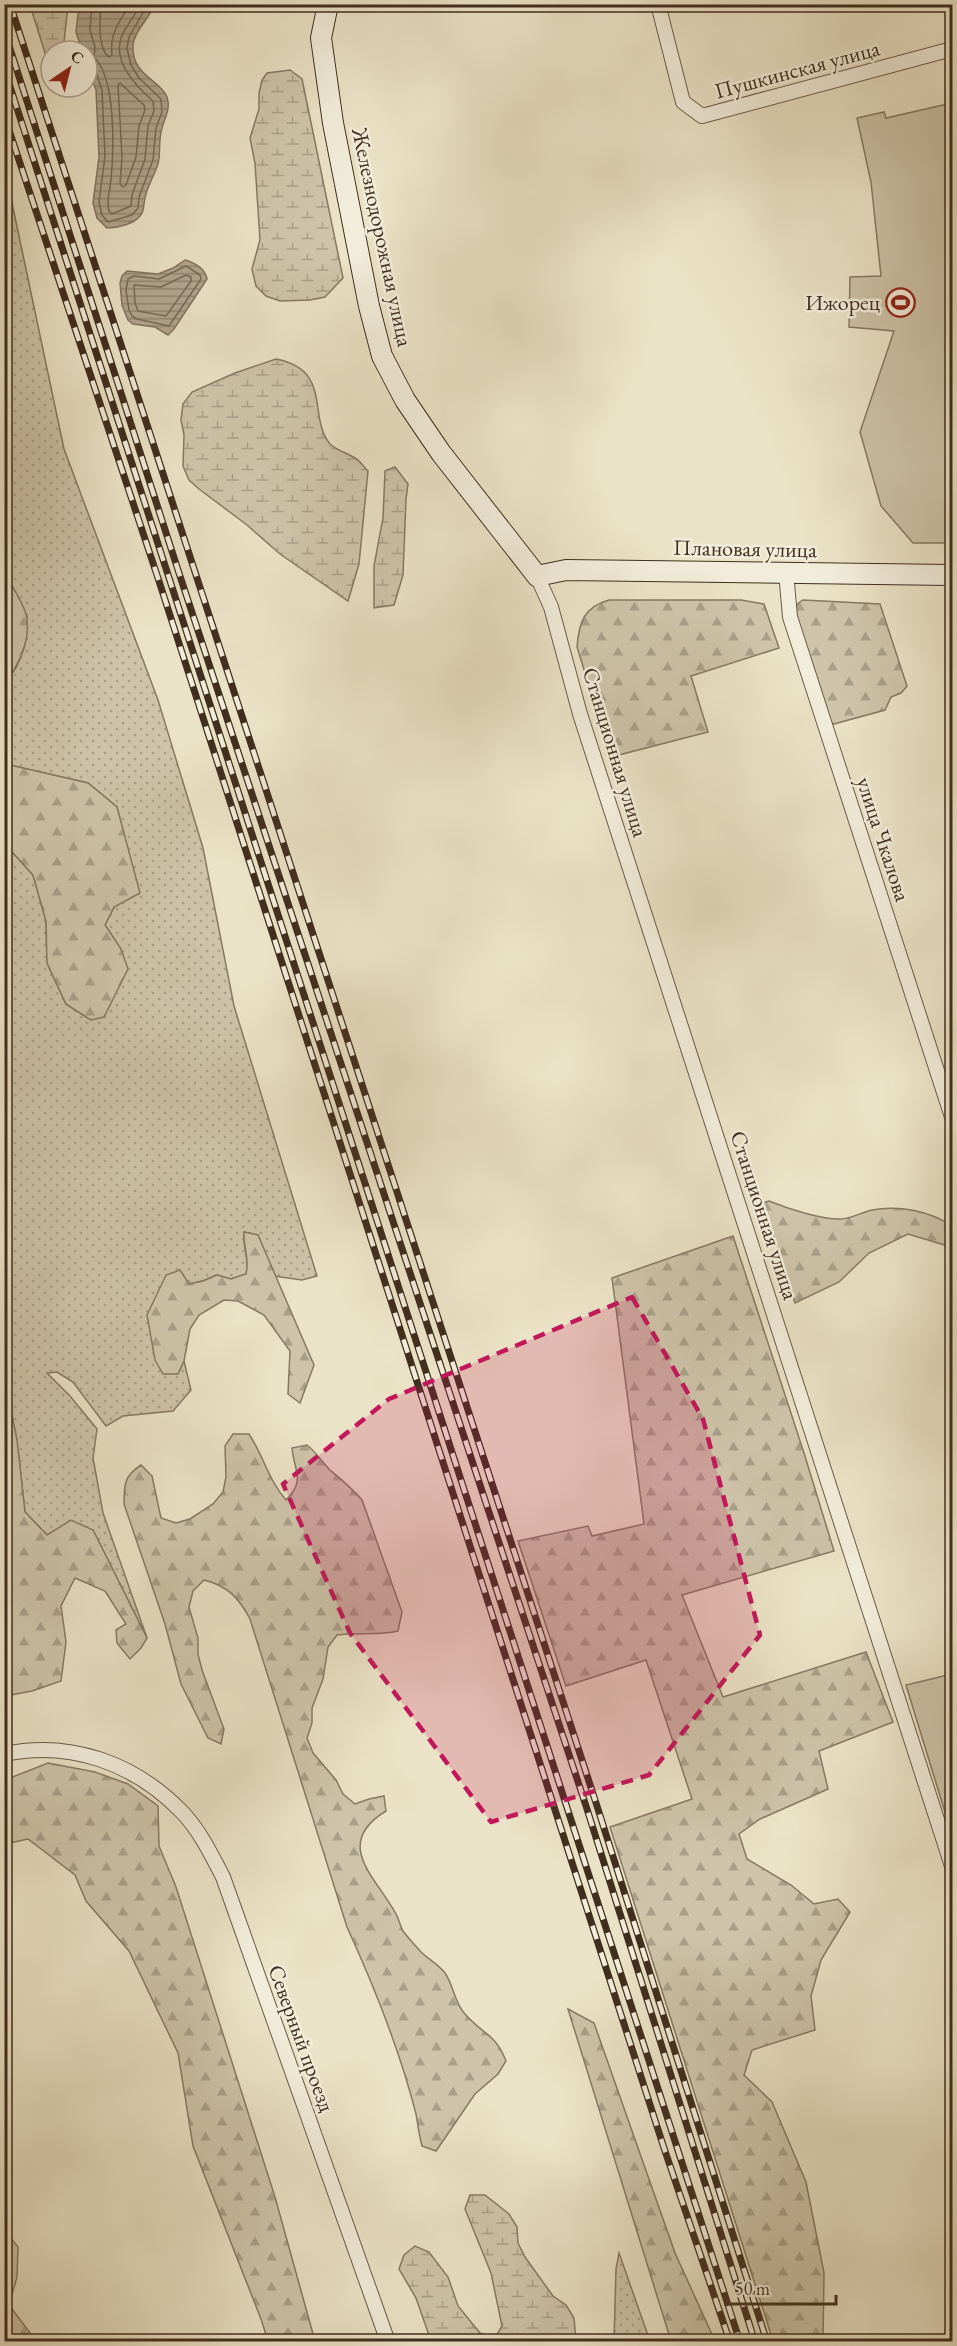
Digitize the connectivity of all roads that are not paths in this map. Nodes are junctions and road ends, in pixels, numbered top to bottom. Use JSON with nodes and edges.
{"nodes":[{"id":1,"x":328,"y":4,"type":"edge"},
{"id":2,"x":658,"y":4,"type":"edge"},
{"id":3,"x":952,"y":49,"type":"edge"},
{"id":4,"x":786,"y":572,"type":"junction"},
{"id":5,"x":952,"y":575,"type":"edge"},
{"id":6,"x":537,"y":576,"type":"junction"},
{"id":7,"x":952,"y":1117,"type":"edge"},
{"id":8,"x":4,"y":1754,"type":"edge"},
{"id":9,"x":952,"y":1866,"type":"edge"},
{"id":10,"x":388,"y":2342,"type":"edge"}],
"edges":[{"from":1,"to":6,"type":"street","name":"Железнодорожная улица"},
{"from":2,"to":3,"type":"street","name":"Пушкинская улица"},
{"from":4,"to":5,"type":"street","name":"Плановая улица"},
{"from":4,"to":6,"type":"street","name":"Плановая улица"},
{"from":4,"to":7,"type":"street","name":"улица Чкалова"},
{"from":6,"to":9,"type":"street","name":"Станционная улица"},
{"from":8,"to":10,"type":"street","name":"Северный проезд"}]}
